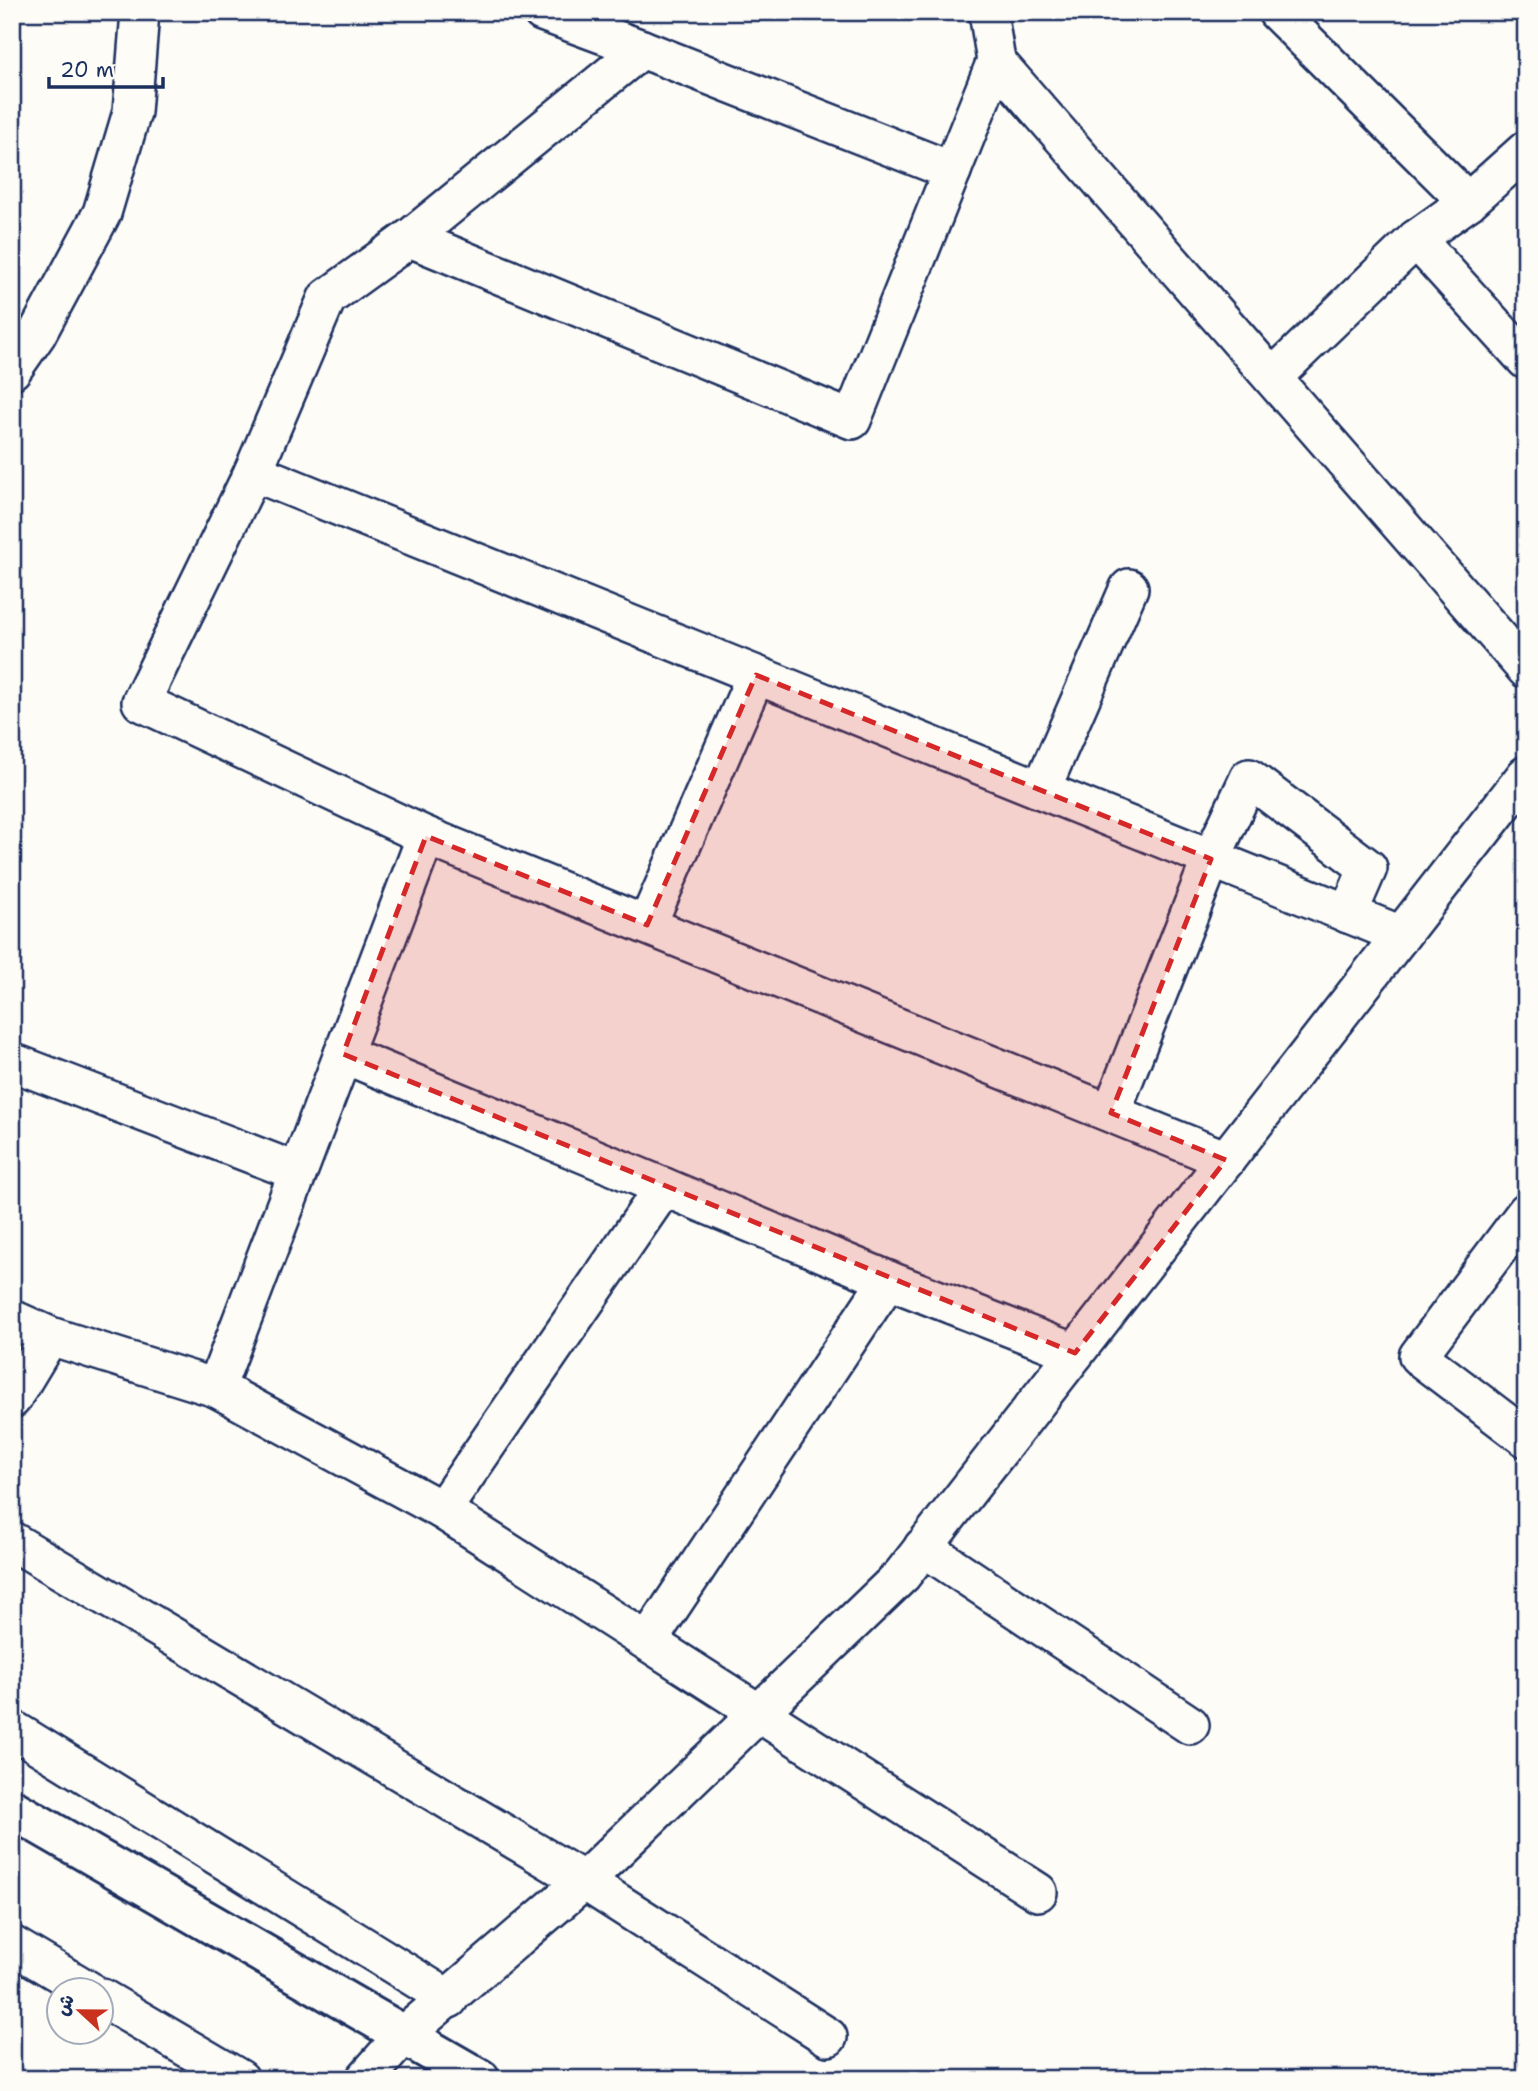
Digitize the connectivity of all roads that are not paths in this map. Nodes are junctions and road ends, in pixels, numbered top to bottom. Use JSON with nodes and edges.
{"nodes":[{"id":1,"x":140,"y":12,"type":"edge"},
{"id":2,"x":542,"y":12,"type":"edge"},
{"id":3,"x":988,"y":12,"type":"edge"},
{"id":4,"x":1277,"y":12,"type":"edge"},
{"id":5,"x":642,"y":49,"type":"junction"},
{"id":6,"x":996,"y":61,"type":"junction"},
{"id":7,"x":1526,"y":150,"type":"edge"},
{"id":8,"x":952,"y":171,"type":"junction"},
{"id":9,"x":1468,"y":202,"type":"junction"},
{"id":10,"x":410,"y":238,"type":"junction"},
{"id":11,"x":1416,"y":239,"type":"junction"},
{"id":12,"x":1526,"y":360,"type":"edge"},
{"id":13,"x":12,"y":370,"type":"edge"},
{"id":14,"x":1273,"y":377,"type":"junction"},
{"id":15,"x":253,"y":472,"type":"junction"},
{"id":16,"x":1129,"y":588,"type":"dead end"},
{"id":17,"x":1526,"y":669,"type":"edge"},
{"id":18,"x":756,"y":675,"type":"junction"},
{"id":19,"x":1526,"y":775,"type":"edge"},
{"id":20,"x":1041,"y":790,"type":"junction"},
{"id":21,"x":426,"y":836,"type":"junction"},
{"id":22,"x":1211,"y":859,"type":"junction"},
{"id":23,"x":1348,"y":914,"type":"junction"},
{"id":24,"x":647,"y":925,"type":"junction"},
{"id":25,"x":1401,"y":936,"type":"junction"},
{"id":26,"x":343,"y":1054,"type":"junction"},
{"id":27,"x":12,"y":1062,"type":"edge"},
{"id":28,"x":1111,"y":1113,"type":"junction"},
{"id":29,"x":1226,"y":1160,"type":"junction"},
{"id":30,"x":298,"y":1172,"type":"junction"},
{"id":31,"x":664,"y":1187,"type":"junction"},
{"id":32,"x":1526,"y":1212,"type":"edge"},
{"id":33,"x":888,"y":1280,"type":"junction"},
{"id":34,"x":12,"y":1319,"type":"edge"},
{"id":35,"x":50,"y":1336,"type":"junction"},
{"id":36,"x":1075,"y":1353,"type":"junction"},
{"id":37,"x":216,"y":1388,"type":"junction"},
{"id":38,"x":12,"y":1399,"type":"edge"},
{"id":39,"x":1526,"y":1438,"type":"edge"},
{"id":40,"x":442,"y":1510,"type":"junction"},
{"id":41,"x":12,"y":1541,"type":"edge"},
{"id":42,"x":923,"y":1547,"type":"junction"},
{"id":43,"x":648,"y":1641,"type":"junction"},
{"id":44,"x":760,"y":1713,"type":"junction"},
{"id":45,"x":1191,"y":1725,"type":"dead end"},
{"id":46,"x":12,"y":1729,"type":"edge"},
{"id":47,"x":12,"y":1809,"type":"edge"},
{"id":48,"x":584,"y":1881,"type":"junction"},
{"id":49,"x":1038,"y":1892,"type":"dead end"},
{"id":50,"x":12,"y":1945,"type":"edge"},
{"id":51,"x":64,"y":1976,"type":"edge"},
{"id":52,"x":449,"y":1998,"type":"junction"},
{"id":53,"x":116,"y":2005,"type":"edge"},
{"id":54,"x":404,"y":2035,"type":"junction"},
{"id":55,"x":828,"y":2037,"type":"dead end"},
{"id":56,"x":240,"y":2079,"type":"edge"},
{"id":57,"x":365,"y":2079,"type":"edge"},
{"id":58,"x":480,"y":2079,"type":"edge"}],
"edges":[{"from":1,"to":13,"type":"street"},
{"from":2,"to":5,"type":"street"},
{"from":3,"to":6,"type":"street"},
{"from":4,"to":9,"type":"street"},
{"from":5,"to":8,"type":"street"},
{"from":5,"to":10,"type":"street"},
{"from":6,"to":8,"type":"street"},
{"from":6,"to":14,"type":"street"},
{"from":7,"to":9,"type":"street"},
{"from":8,"to":10,"type":"street"},
{"from":9,"to":11,"type":"street"},
{"from":10,"to":15,"type":"street"},
{"from":11,"to":12,"type":"street"},
{"from":11,"to":14,"type":"street"},
{"from":14,"to":17,"type":"street"},
{"from":15,"to":18,"type":"street"},
{"from":15,"to":21,"type":"street"},
{"from":16,"to":20,"type":"street"},
{"from":18,"to":20,"type":"street"},
{"from":18,"to":24,"type":"street"},
{"from":19,"to":25,"type":"street"},
{"from":20,"to":22,"type":"street"},
{"from":21,"to":24,"type":"street"},
{"from":21,"to":26,"type":"street"},
{"from":22,"to":23,"type":"street"},
{"from":22,"to":23,"type":"street"},
{"from":22,"to":28,"type":"street"},
{"from":23,"to":25,"type":"street"},
{"from":24,"to":28,"type":"street"},
{"from":25,"to":29,"type":"street"},
{"from":26,"to":30,"type":"street"},
{"from":26,"to":31,"type":"street"},
{"from":27,"to":30,"type":"street"},
{"from":28,"to":29,"type":"street"},
{"from":29,"to":36,"type":"street"},
{"from":30,"to":37,"type":"street"},
{"from":31,"to":33,"type":"street"},
{"from":31,"to":40,"type":"street"},
{"from":32,"to":39,"type":"street"},
{"from":33,"to":36,"type":"street"},
{"from":33,"to":43,"type":"street"},
{"from":34,"to":35,"type":"street"},
{"from":35,"to":37,"type":"street"},
{"from":35,"to":38,"type":"street"},
{"from":36,"to":42,"type":"street"},
{"from":37,"to":40,"type":"street"},
{"from":40,"to":43,"type":"street"},
{"from":41,"to":48,"type":"street"},
{"from":42,"to":44,"type":"street"},
{"from":42,"to":45,"type":"street"},
{"from":43,"to":44,"type":"street"},
{"from":44,"to":48,"type":"street"},
{"from":44,"to":49,"type":"street"},
{"from":46,"to":52,"type":"street"},
{"from":47,"to":54,"type":"main road"},
{"from":48,"to":52,"type":"street"},
{"from":48,"to":55,"type":"street"},
{"from":50,"to":51,"type":"street"},
{"from":52,"to":54,"type":"street"},
{"from":53,"to":56,"type":"street"},
{"from":54,"to":57,"type":"street"},
{"from":54,"to":58,"type":"main road"}]}
